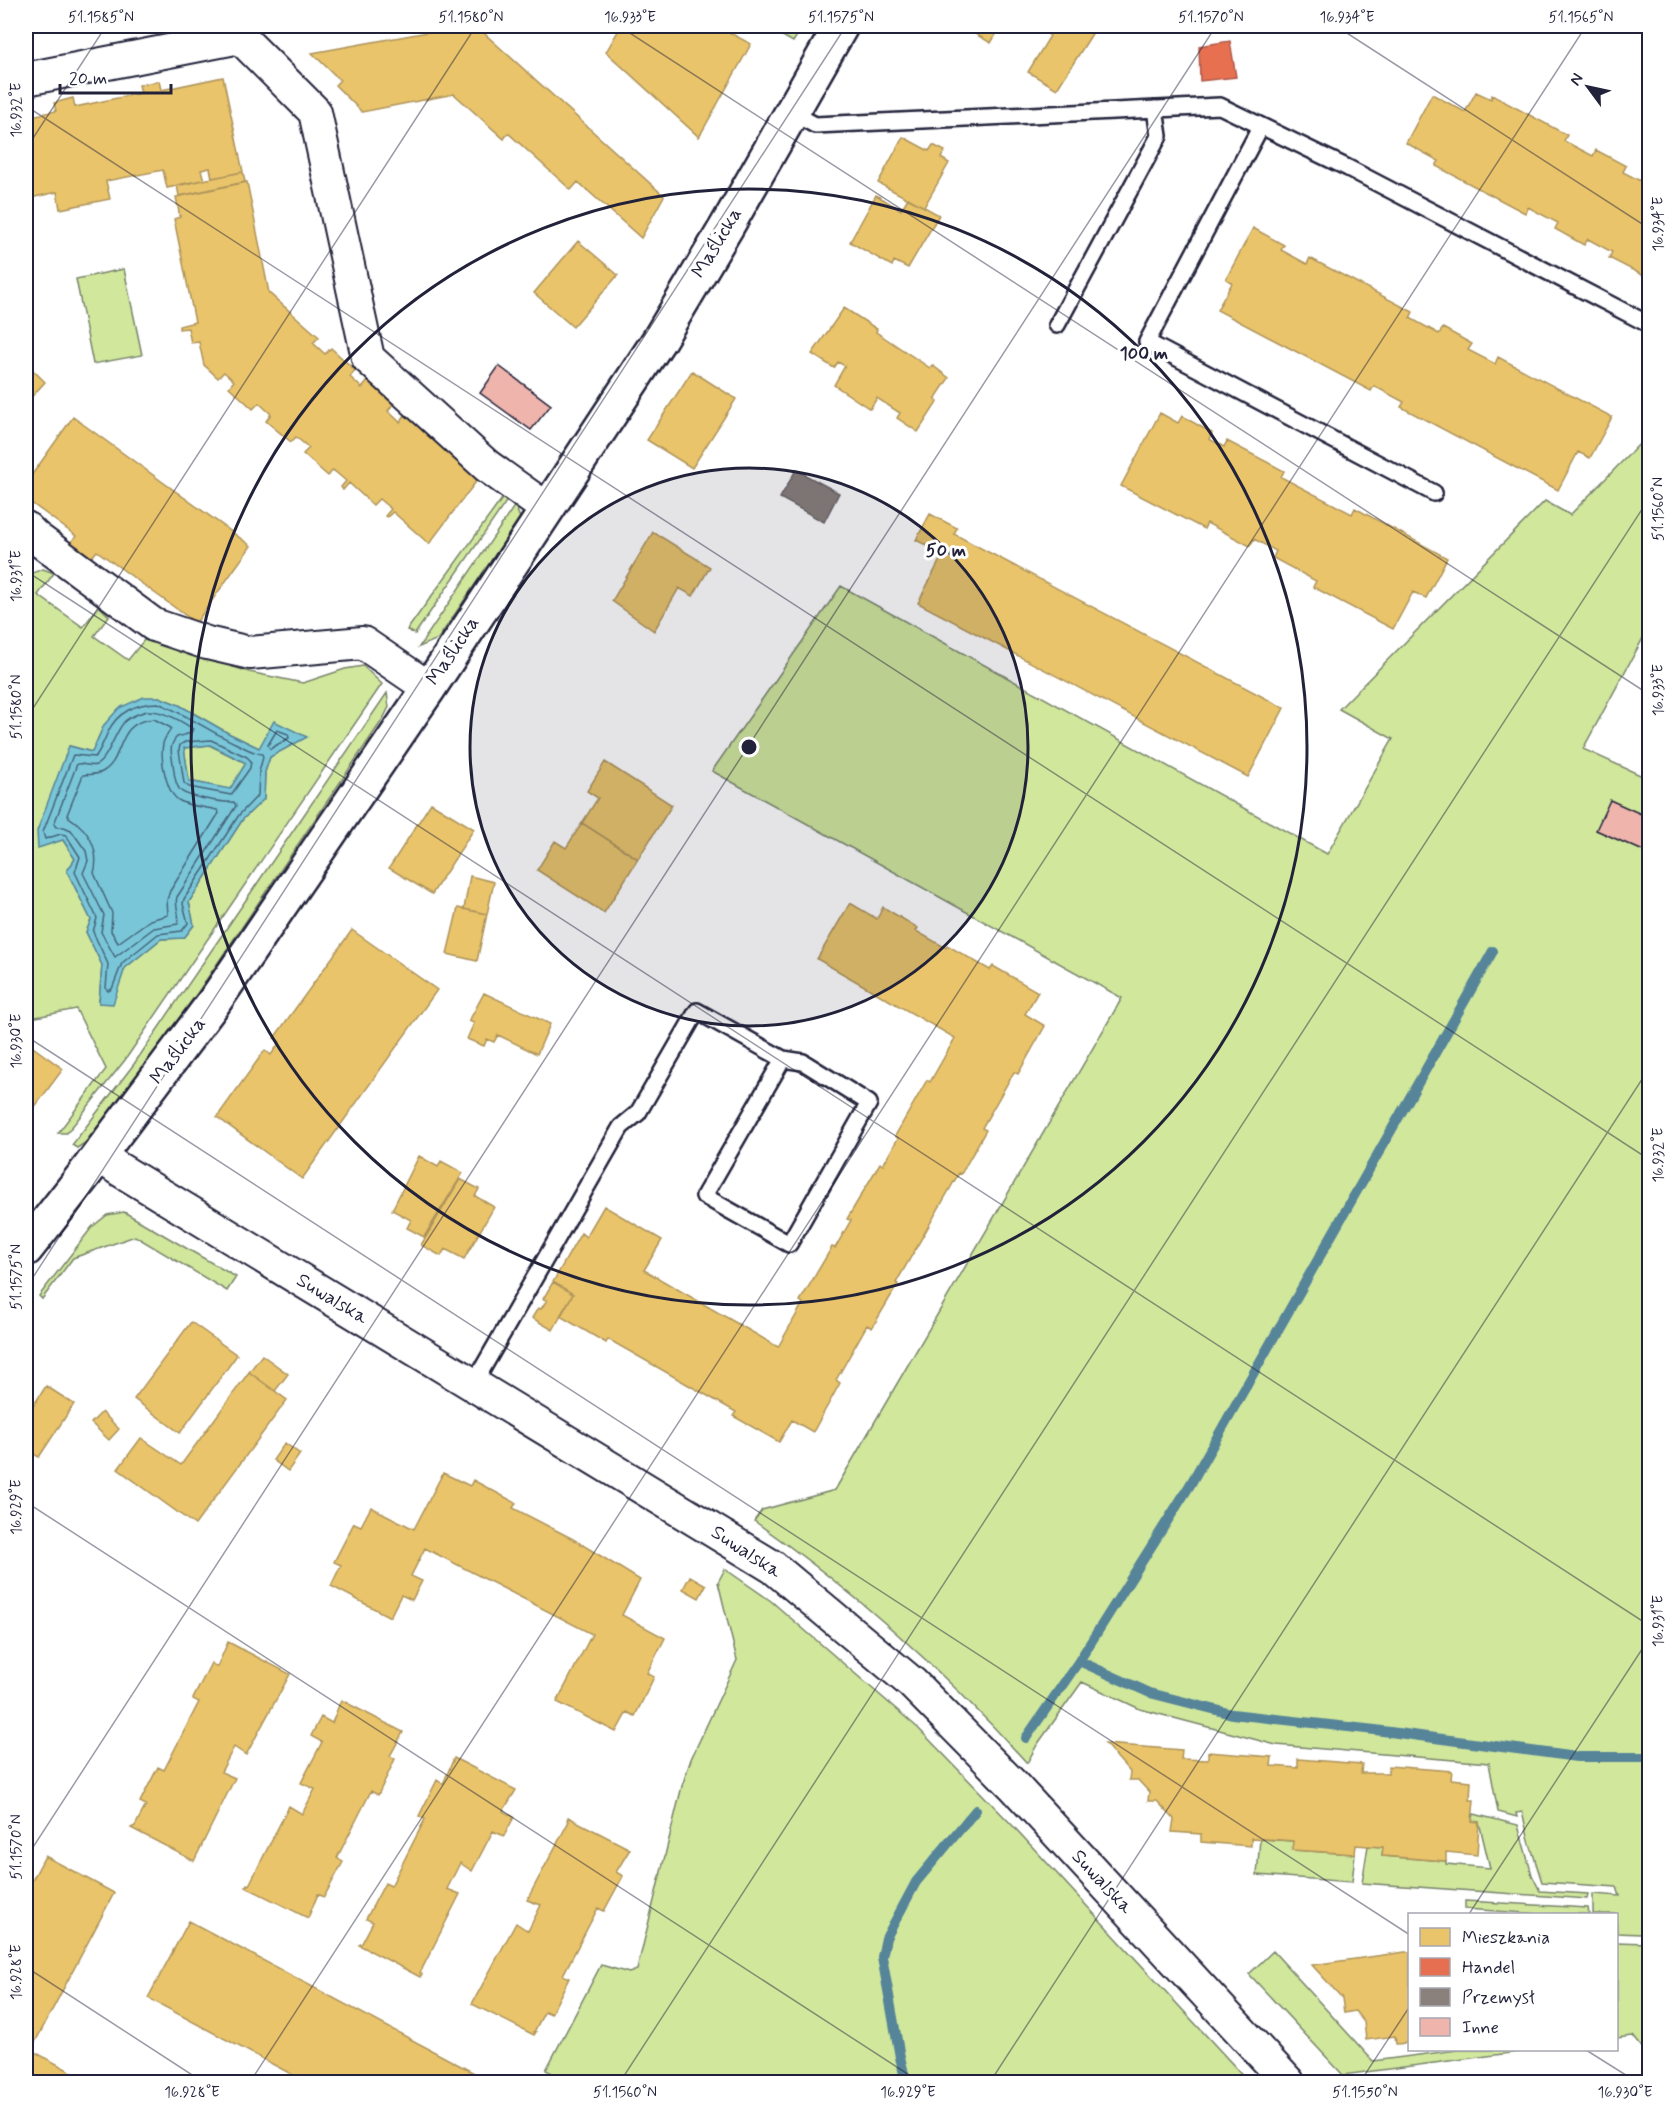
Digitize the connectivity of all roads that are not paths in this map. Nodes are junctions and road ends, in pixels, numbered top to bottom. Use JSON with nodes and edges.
{"nodes":[{"id":1,"x":841,"y":26,"type":"edge"},
{"id":2,"x":26,"y":78,"type":"edge"},
{"id":3,"x":1155,"y":109,"type":"junction"},
{"id":4,"x":793,"y":113,"type":"junction"},
{"id":5,"x":1261,"y":126,"type":"junction"},
{"id":6,"x":1057,"y":325,"type":"dead end"},
{"id":7,"x":1650,"y":325,"type":"edge"},
{"id":8,"x":1434,"y":493,"type":"dead end"},
{"id":9,"x":547,"y":509,"type":"junction"},
{"id":10,"x":29,"y":538,"type":"edge"},
{"id":11,"x":429,"y":688,"type":"junction"},
{"id":12,"x":783,"y":1059,"type":"junction"},
{"id":13,"x":99,"y":1155,"type":"junction"},
{"id":14,"x":26,"y":1249,"type":"edge"},
{"id":15,"x":473,"y":1385,"type":"junction"},
{"id":16,"x":1288,"y":2082,"type":"edge"}],
"edges":[{"from":1,"to":4,"type":"street","name":"Maślicka"},
{"from":2,"to":9,"type":"street"},
{"from":3,"to":4,"type":"lane"},
{"from":3,"to":5,"type":"lane"},
{"from":3,"to":6,"type":"lane"},
{"from":4,"to":9,"type":"street","name":"Maślicka"},
{"from":5,"to":7,"type":"lane"},
{"from":5,"to":8,"type":"lane"},
{"from":9,"to":11,"type":"street","name":"Maślicka"},
{"from":10,"to":11,"type":"street"},
{"from":11,"to":13,"type":"street","name":"Maślicka"},
{"from":12,"to":12,"type":"lane"},
{"from":12,"to":15,"type":"lane"},
{"from":13,"to":14,"type":"street","name":"Maślicka"},
{"from":13,"to":15,"type":"street","name":"Suwalska"},
{"from":15,"to":16,"type":"street","name":"Suwalska"}]}
